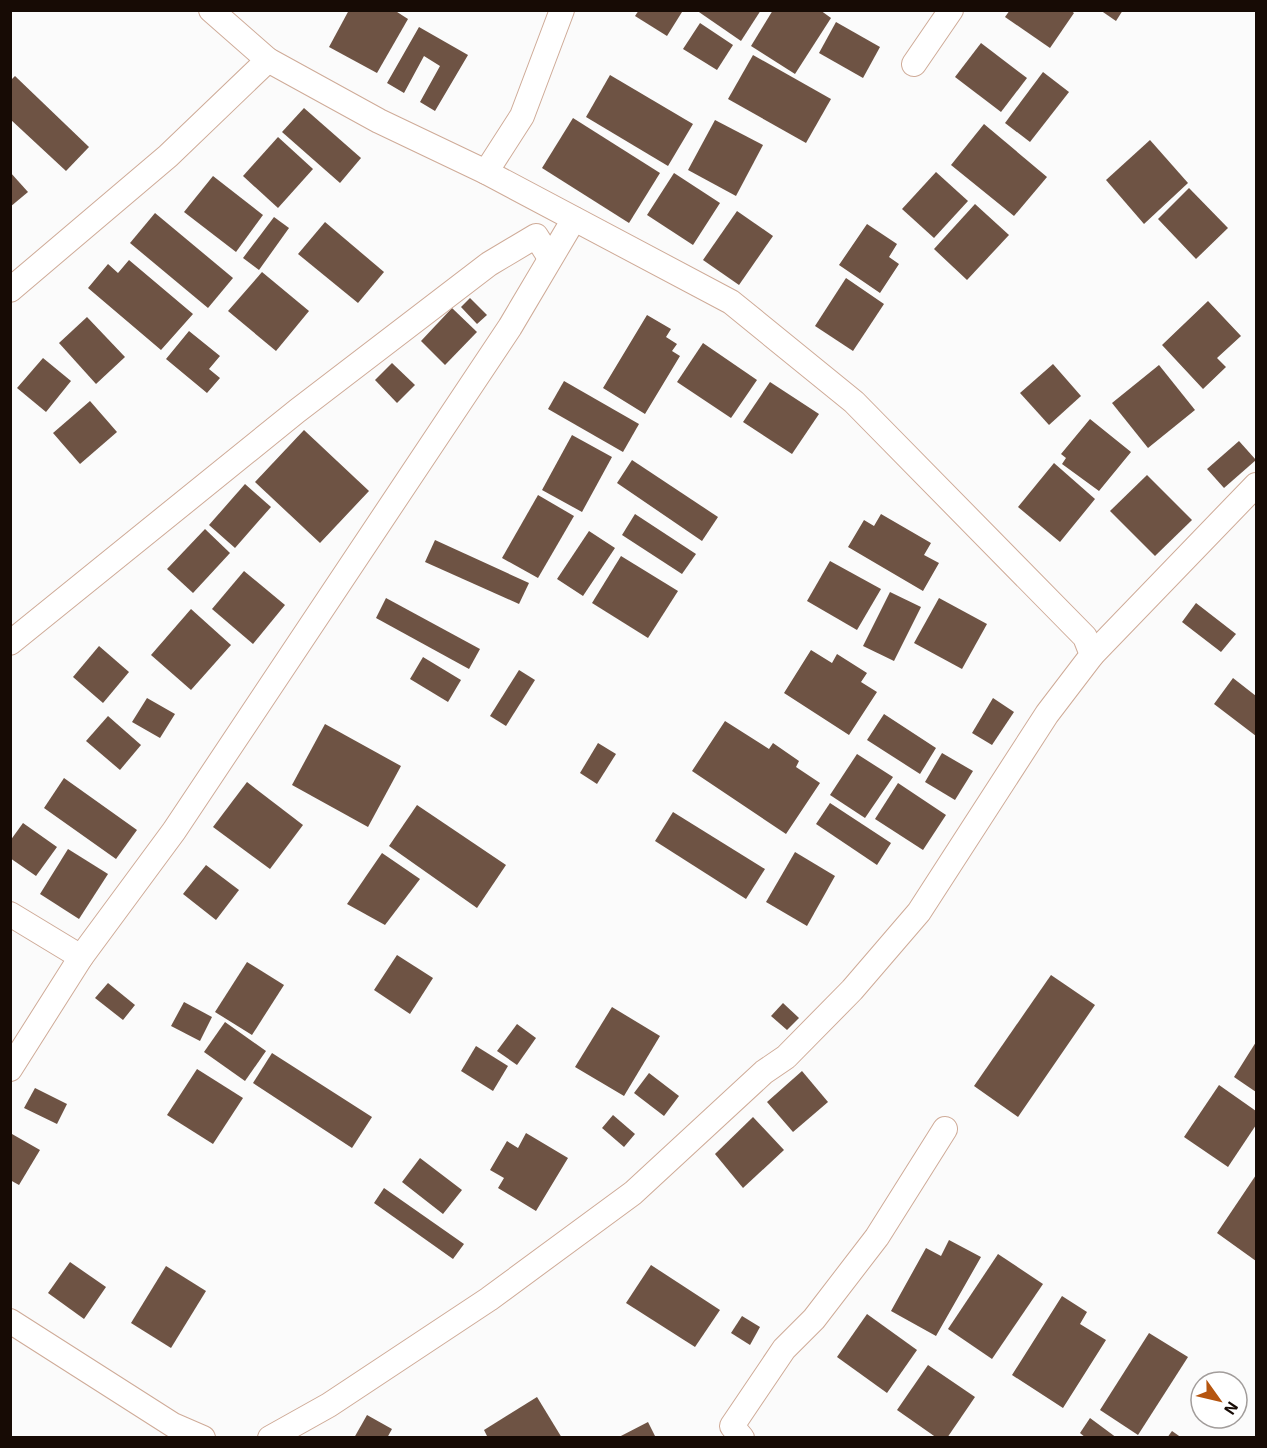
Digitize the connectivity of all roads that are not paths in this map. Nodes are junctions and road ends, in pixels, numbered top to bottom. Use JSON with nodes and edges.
{"nodes":[{"id":1,"x":211,"y":10,"type":"edge"},
{"id":2,"x":562,"y":10,"type":"edge"},
{"id":3,"x":951,"y":10,"type":"edge"},
{"id":4,"x":268,"y":60,"type":"junction"},
{"id":5,"x":914,"y":64,"type":"dead end"},
{"id":6,"x":486,"y":172,"type":"junction"},
{"id":7,"x":574,"y":219,"type":"junction"},
{"id":8,"x":550,"y":258,"type":"junction"},
{"id":9,"x":10,"y":290,"type":"edge"},
{"id":10,"x":1257,"y":485,"type":"edge"},
{"id":11,"x":10,"y":643,"type":"edge"},
{"id":12,"x":1092,"y":656,"type":"junction"},
{"id":13,"x":10,"y":914,"type":"edge"},
{"id":14,"x":81,"y":957,"type":"junction"},
{"id":15,"x":10,"y":1069,"type":"edge"},
{"id":16,"x":945,"y":1129,"type":"dead end"},
{"id":17,"x":10,"y":1321,"type":"edge"},
{"id":18,"x":203,"y":1437,"type":"edge"},
{"id":19,"x":270,"y":1437,"type":"edge"},
{"id":20,"x":742,"y":1437,"type":"edge"}],
"edges":[{"from":1,"to":4,"type":"street"},
{"from":2,"to":6,"type":"street"},
{"from":3,"to":5,"type":"street"},
{"from":4,"to":6,"type":"street"},
{"from":4,"to":9,"type":"street"},
{"from":6,"to":7,"type":"street"},
{"from":7,"to":8,"type":"street"},
{"from":7,"to":12,"type":"street"},
{"from":8,"to":11,"type":"street"},
{"from":8,"to":14,"type":"street"},
{"from":10,"to":12,"type":"street"},
{"from":12,"to":19,"type":"street"},
{"from":13,"to":14,"type":"street"},
{"from":14,"to":15,"type":"street"},
{"from":16,"to":20,"type":"street"},
{"from":17,"to":18,"type":"street"}]}
